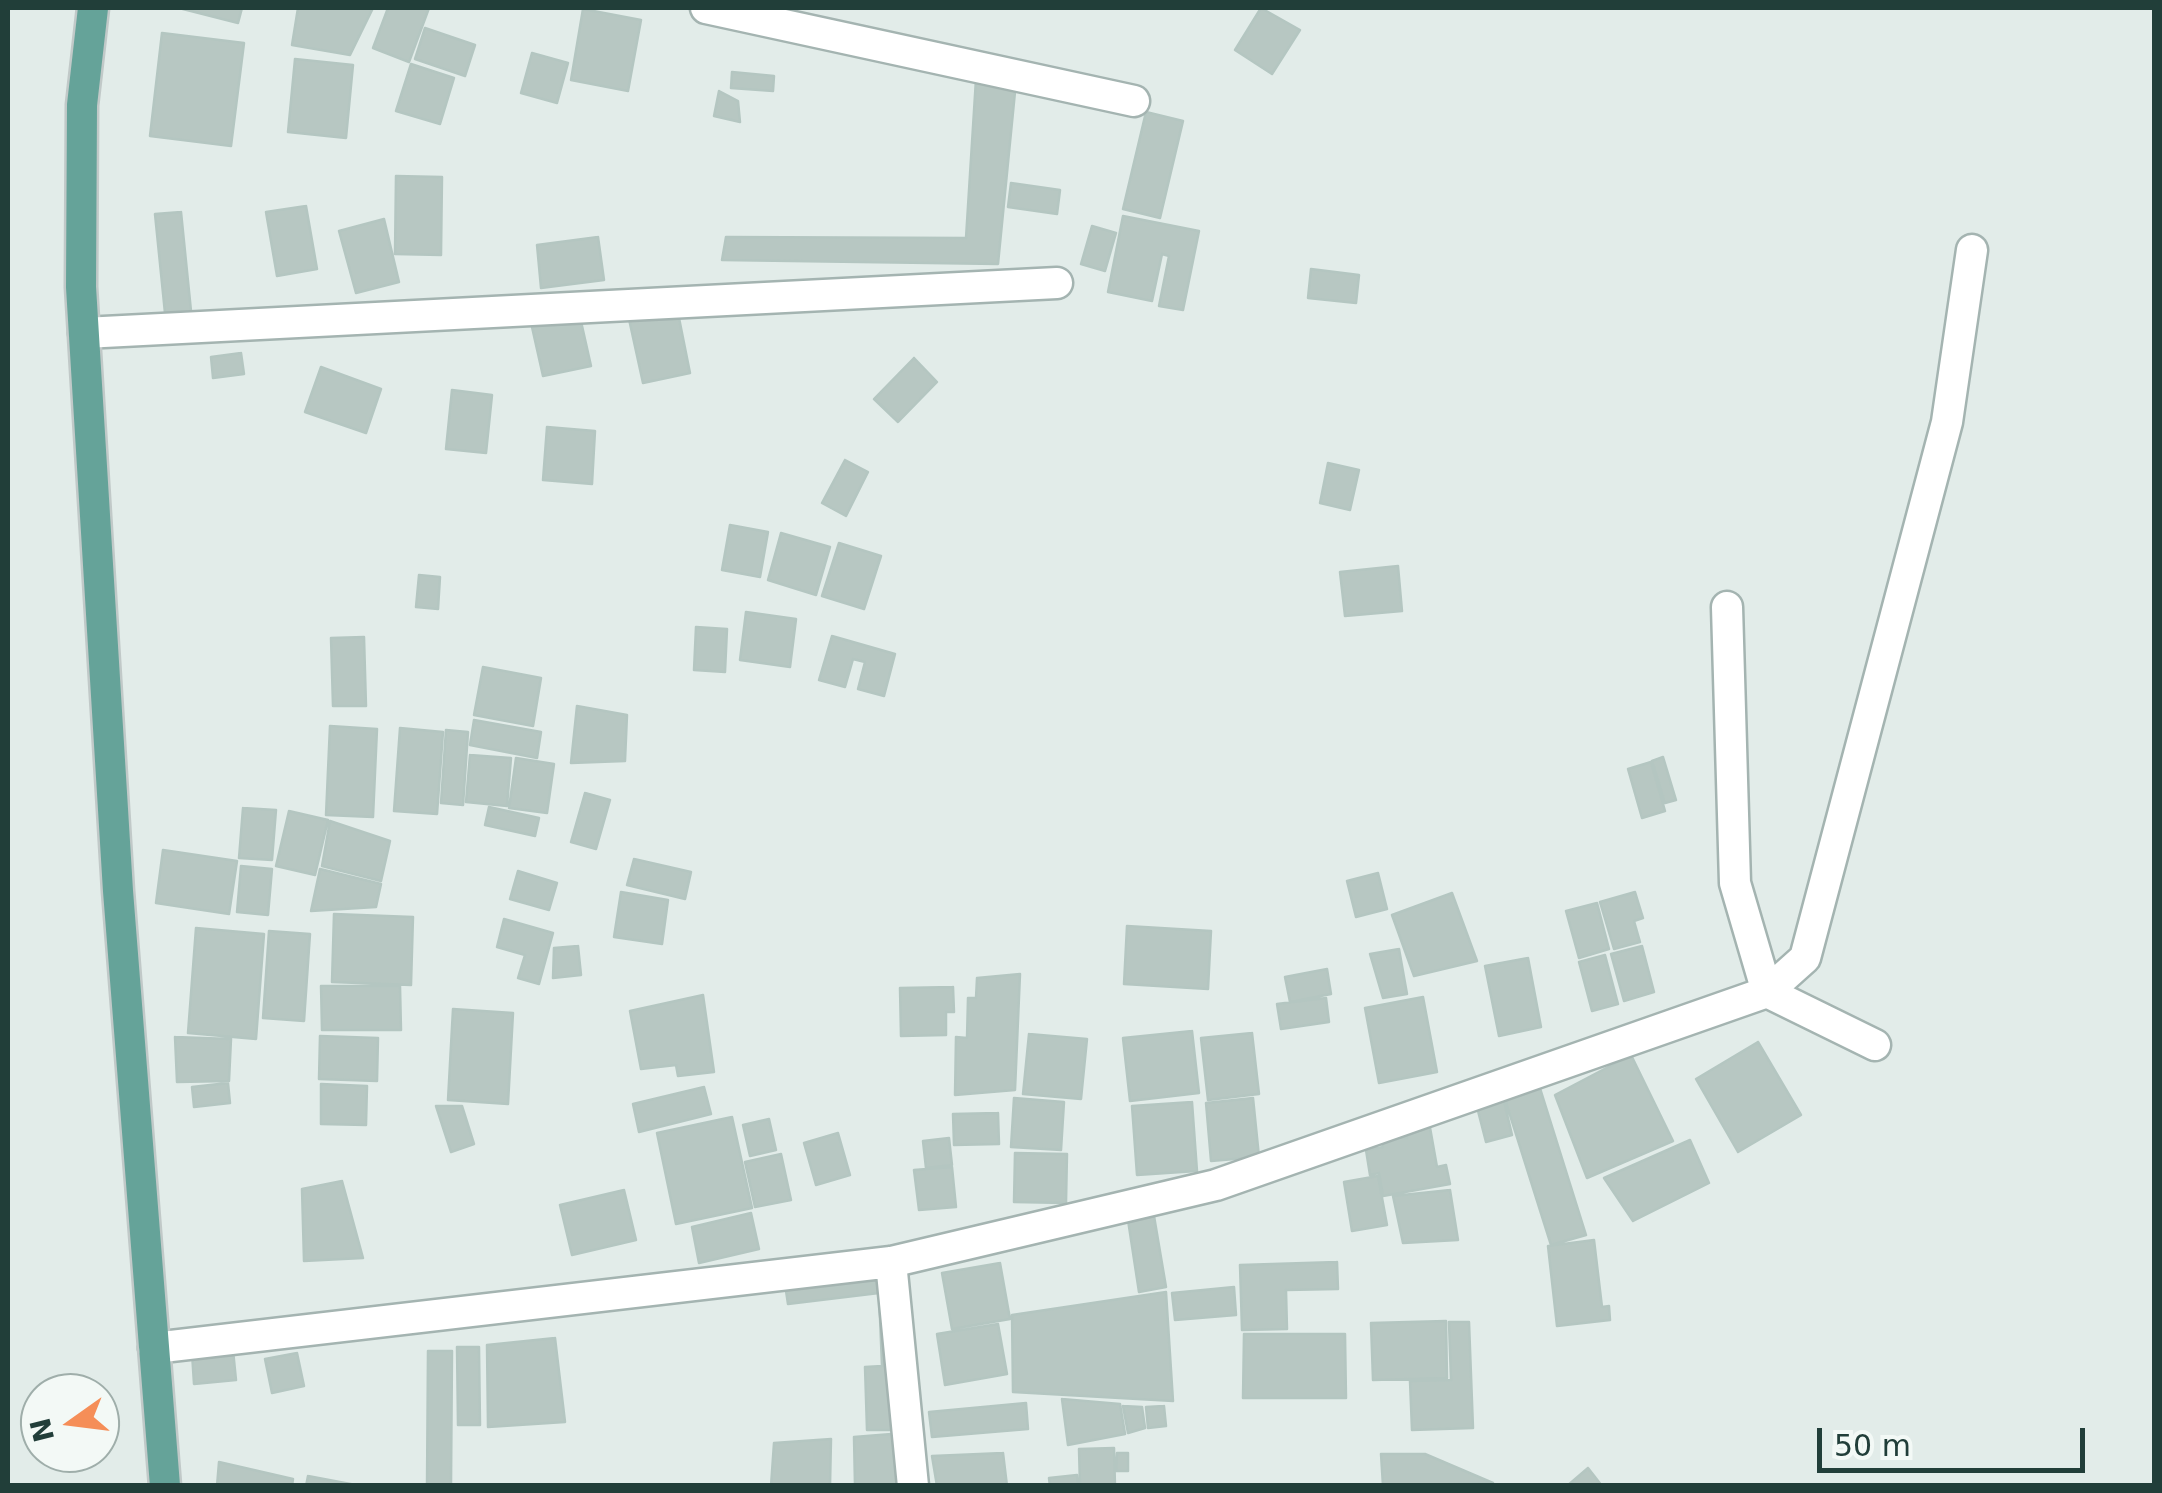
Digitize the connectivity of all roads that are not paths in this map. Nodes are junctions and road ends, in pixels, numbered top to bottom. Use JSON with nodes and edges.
{"nodes":[{"id":1,"x":93,"y":8,"type":"edge"},
{"id":2,"x":706,"y":8,"type":"edge"},
{"id":3,"x":1134,"y":100,"type":"dead end"},
{"id":4,"x":1972,"y":250,"type":"dead end"},
{"id":5,"x":1056,"y":283,"type":"dead end"},
{"id":6,"x":84,"y":333,"type":"junction"},
{"id":7,"x":1727,"y":607,"type":"dead end"},
{"id":8,"x":1767,"y":992,"type":"junction"},
{"id":9,"x":1876,"y":1046,"type":"dead end"},
{"id":10,"x":891,"y":1262,"type":"junction"},
{"id":11,"x":154,"y":1348,"type":"junction"},
{"id":12,"x":165,"y":1486,"type":"edge"},
{"id":13,"x":913,"y":1486,"type":"edge"}],
"edges":[{"from":1,"to":6,"type":"main road"},
{"from":2,"to":3,"type":"street"},
{"from":4,"to":8,"type":"street"},
{"from":5,"to":6,"type":"street"},
{"from":6,"to":11,"type":"main road"},
{"from":7,"to":8,"type":"street"},
{"from":8,"to":9,"type":"street"},
{"from":8,"to":10,"type":"street"},
{"from":10,"to":11,"type":"street"},
{"from":10,"to":13,"type":"street"},
{"from":11,"to":12,"type":"main road"}]}
